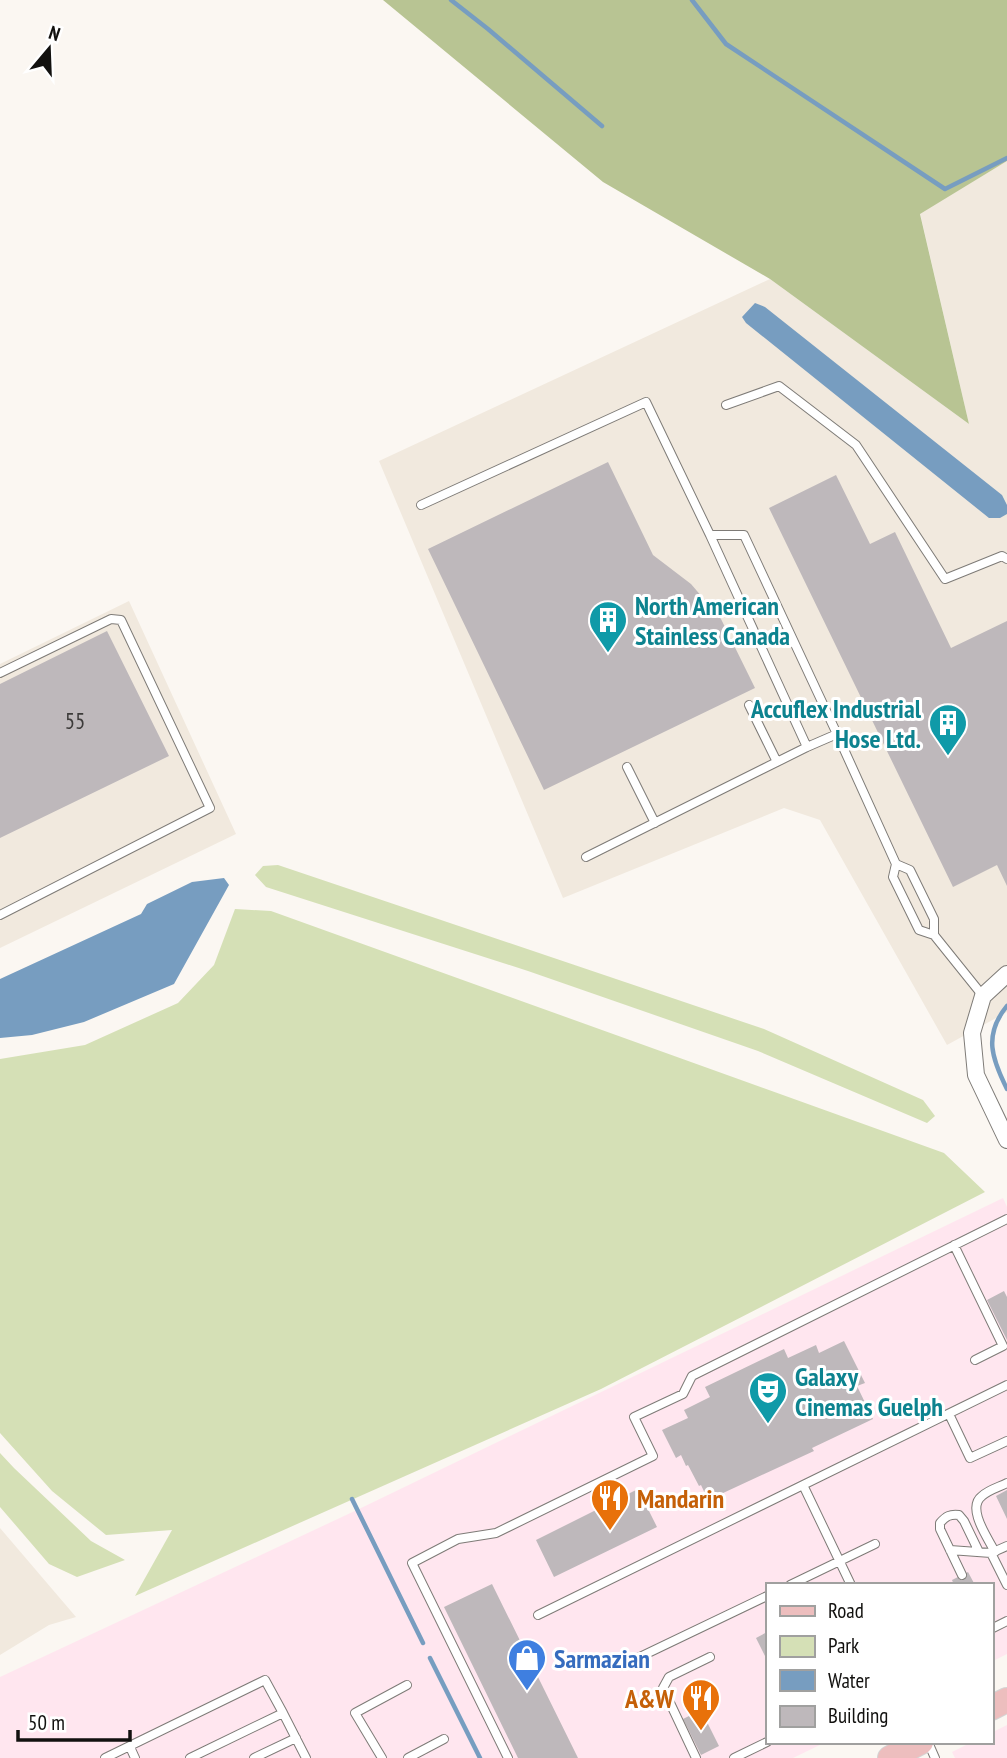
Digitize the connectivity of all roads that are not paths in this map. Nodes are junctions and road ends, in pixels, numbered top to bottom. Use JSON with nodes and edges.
{"nodes":[{"id":1,"x":726,"y":405,"type":"dead end"},
{"id":2,"x":421,"y":505,"type":"dead end"},
{"id":3,"x":710,"y":535,"type":"junction"},
{"id":4,"x":1007,"y":559,"type":"edge"},
{"id":5,"x":0,"y":673,"type":"edge"},
{"id":6,"x":749,"y":705,"type":"dead end"},
{"id":7,"x":837,"y":734,"type":"junction"},
{"id":8,"x":807,"y":747,"type":"junction"},
{"id":9,"x":777,"y":762,"type":"junction"},
{"id":10,"x":628,"y":767,"type":"dead end"},
{"id":11,"x":655,"y":823,"type":"junction"},
{"id":12,"x":586,"y":856,"type":"dead end"},
{"id":13,"x":895,"y":864,"type":"junction"},
{"id":14,"x":0,"y":915,"type":"edge"},
{"id":15,"x":934,"y":935,"type":"junction"},
{"id":16,"x":1007,"y":974,"type":"edge"},
{"id":17,"x":983,"y":996,"type":"junction"},
{"id":18,"x":1007,"y":1140,"type":"edge"},
{"id":19,"x":1007,"y":1219,"type":"edge"},
{"id":20,"x":954,"y":1245,"type":"junction"},
{"id":21,"x":975,"y":1360,"type":"dead end"},
{"id":22,"x":1007,"y":1385,"type":"edge"},
{"id":23,"x":949,"y":1414,"type":"junction"},
{"id":24,"x":1007,"y":1441,"type":"edge"},
{"id":25,"x":1007,"y":1483,"type":"edge"},
{"id":26,"x":803,"y":1485,"type":"junction"},
{"id":27,"x":875,"y":1544,"type":"dead end"},
{"id":28,"x":1007,"y":1546,"type":"edge"},
{"id":29,"x":950,"y":1550,"type":"junction"},
{"id":30,"x":979,"y":1552,"type":"junction"},
{"id":31,"x":993,"y":1553,"type":"junction"},
{"id":32,"x":839,"y":1561,"type":"junction"},
{"id":33,"x":962,"y":1575,"type":"dead end"},
{"id":34,"x":810,"y":1581,"type":"edge"},
{"id":35,"x":850,"y":1583,"type":"edge"},
{"id":36,"x":1007,"y":1585,"type":"edge"},
{"id":37,"x":766,"y":1596,"type":"edge"},
{"id":38,"x":538,"y":1615,"type":"dead end"},
{"id":39,"x":710,"y":1657,"type":"dead end"},
{"id":40,"x":621,"y":1666,"type":"dead end"},
{"id":41,"x":407,"y":1685,"type":"dead end"},
{"id":42,"x":283,"y":1713,"type":"junction"},
{"id":43,"x":296,"y":1738,"type":"junction"},
{"id":44,"x":444,"y":1738,"type":"dead end"},
{"id":45,"x":766,"y":1742,"type":"edge"},
{"id":46,"x":918,"y":1744,"type":"edge"},
{"id":47,"x":130,"y":1746,"type":"junction"},
{"id":48,"x":106,"y":1758,"type":"edge"},
{"id":49,"x":135,"y":1758,"type":"edge"},
{"id":50,"x":190,"y":1758,"type":"edge"},
{"id":51,"x":254,"y":1758,"type":"edge"},
{"id":52,"x":306,"y":1758,"type":"edge"},
{"id":53,"x":382,"y":1758,"type":"edge"},
{"id":54,"x":408,"y":1758,"type":"edge"},
{"id":55,"x":508,"y":1758,"type":"edge"},
{"id":56,"x":696,"y":1758,"type":"edge"},
{"id":57,"x":734,"y":1758,"type":"edge"},
{"id":58,"x":890,"y":1758,"type":"edge"}],
"edges":[{"from":1,"to":4,"type":"lane"},
{"from":2,"to":3,"type":"lane"},
{"from":3,"to":7,"type":"lane"},
{"from":3,"to":8,"type":"lane"},
{"from":5,"to":14,"type":"lane"},
{"from":6,"to":9,"type":"lane"},
{"from":7,"to":8,"type":"lane"},
{"from":7,"to":13,"type":"lane"},
{"from":8,"to":9,"type":"lane"},
{"from":9,"to":11,"type":"lane"},
{"from":10,"to":11,"type":"lane"},
{"from":11,"to":12,"type":"lane"},
{"from":13,"to":15,"type":"lane"},
{"from":13,"to":15,"type":"lane"},
{"from":15,"to":17,"type":"lane"},
{"from":16,"to":17,"type":"street"},
{"from":17,"to":18,"type":"street"},
{"from":19,"to":20,"type":"lane"},
{"from":20,"to":21,"type":"lane"},
{"from":20,"to":55,"type":"lane"},
{"from":22,"to":23,"type":"lane"},
{"from":23,"to":24,"type":"lane"},
{"from":23,"to":26,"type":"lane"},
{"from":25,"to":31,"type":"lane"},
{"from":26,"to":32,"type":"lane"},
{"from":26,"to":38,"type":"lane"},
{"from":27,"to":32,"type":"lane"},
{"from":28,"to":31,"type":"lane"},
{"from":29,"to":30,"type":"lane"},
{"from":29,"to":30,"type":"lane"},
{"from":29,"to":33,"type":"lane"},
{"from":30,"to":31,"type":"lane"},
{"from":31,"to":36,"type":"lane"},
{"from":32,"to":34,"type":"lane"},
{"from":32,"to":35,"type":"lane"},
{"from":37,"to":40,"type":"lane"},
{"from":39,"to":56,"type":"lane"},
{"from":41,"to":53,"type":"lane"},
{"from":42,"to":43,"type":"lane"},
{"from":42,"to":47,"type":"lane"},
{"from":42,"to":50,"type":"lane"},
{"from":43,"to":51,"type":"lane"},
{"from":43,"to":52,"type":"lane"},
{"from":44,"to":54,"type":"lane"},
{"from":45,"to":57,"type":"lane"},
{"from":46,"to":58,"type":"main road"},
{"from":47,"to":48,"type":"lane"},
{"from":47,"to":49,"type":"lane"}]}
